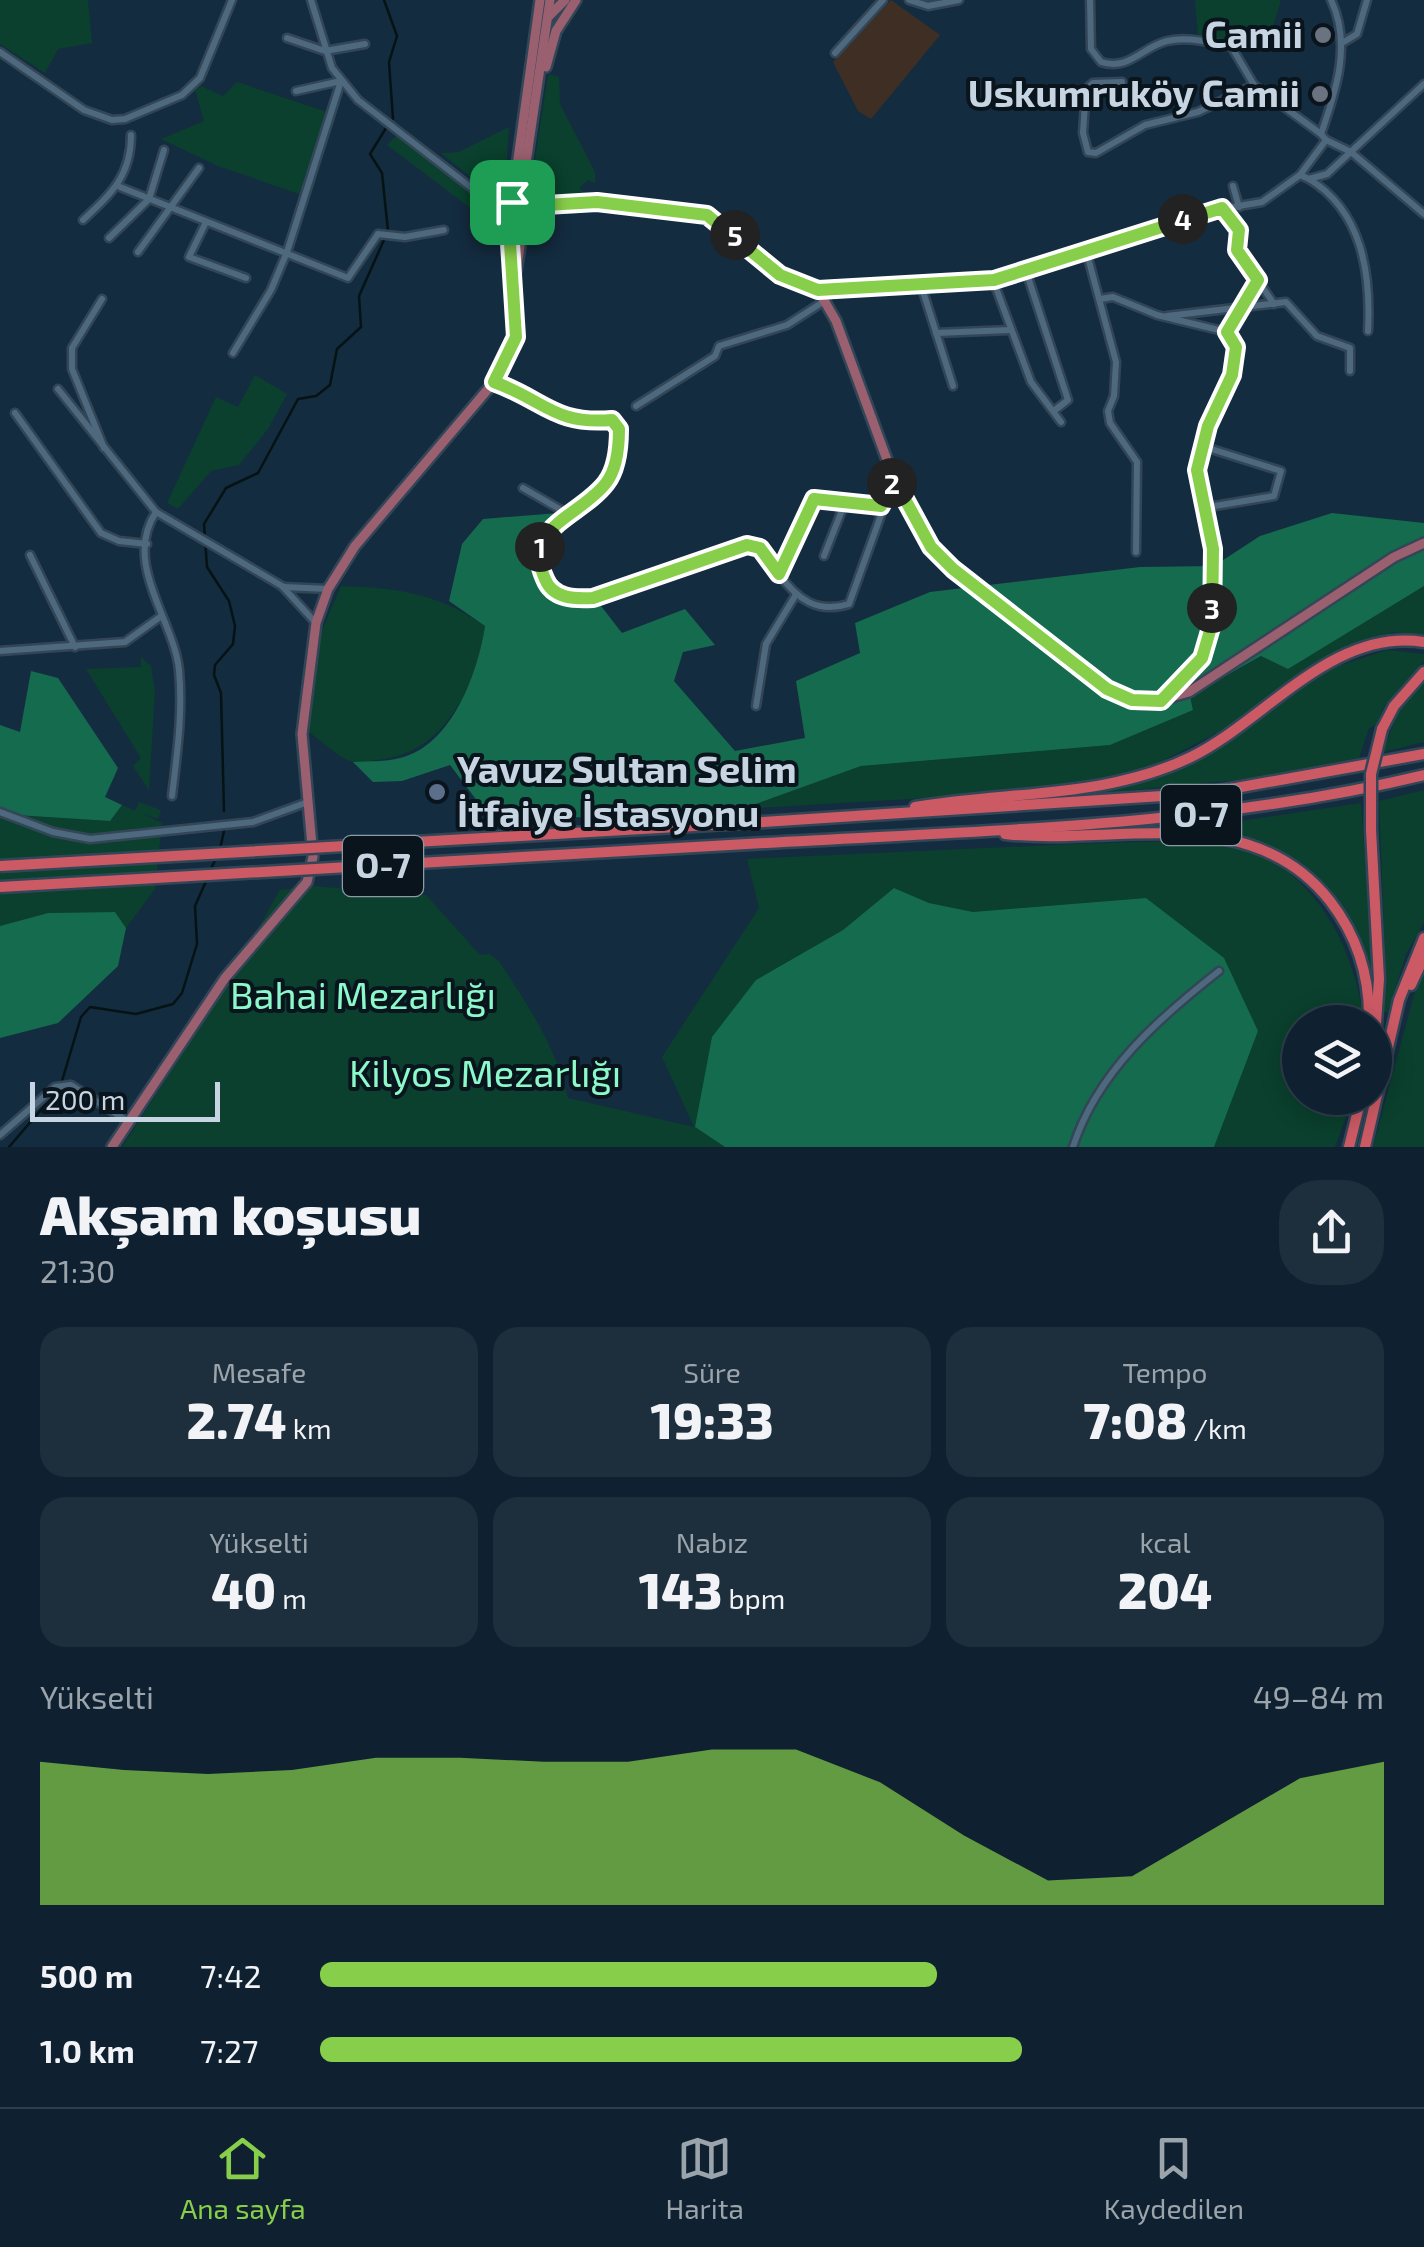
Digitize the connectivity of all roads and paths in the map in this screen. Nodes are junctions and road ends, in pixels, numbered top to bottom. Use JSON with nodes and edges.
{"nodes":[{"id":1,"x":232,"y":0,"type":"edge"},
{"id":2,"x":311,"y":0,"type":"edge"},
{"id":3,"x":540,"y":0,"type":"edge"},
{"id":4,"x":550,"y":0,"type":"edge"},
{"id":5,"x":565,"y":0,"type":"edge"},
{"id":6,"x":576,"y":0,"type":"edge"},
{"id":7,"x":883,"y":0,"type":"edge"},
{"id":8,"x":909,"y":0,"type":"edge"},
{"id":9,"x":959,"y":0,"type":"edge"},
{"id":10,"x":1090,"y":0,"type":"edge"},
{"id":11,"x":1331,"y":0,"type":"edge"},
{"id":12,"x":1367,"y":0,"type":"edge"},
{"id":13,"x":548,"y":18,"type":"junction"},
{"id":14,"x":535,"y":34,"type":"junction"},
{"id":15,"x":287,"y":38,"type":"dead end"},
{"id":16,"x":1342,"y":43,"type":"junction"},
{"id":17,"x":365,"y":44,"type":"dead end"},
{"id":18,"x":325,"y":51,"type":"junction"},
{"id":19,"x":0,"y":52,"type":"edge"},
{"id":20,"x":834,"y":53,"type":"dead end"},
{"id":21,"x":341,"y":82,"type":"junction"},
{"id":22,"x":1122,"y":82,"type":"dead end"},
{"id":23,"x":1424,"y":84,"type":"edge"},
{"id":24,"x":1254,"y":85,"type":"junction"},
{"id":25,"x":538,"y":88,"type":"junction"},
{"id":26,"x":296,"y":91,"type":"dead end"},
{"id":27,"x":131,"y":135,"type":"dead end"},
{"id":28,"x":1323,"y":137,"type":"junction"},
{"id":29,"x":164,"y":150,"type":"dead end"},
{"id":30,"x":1351,"y":152,"type":"junction"},
{"id":31,"x":199,"y":168,"type":"dead end"},
{"id":32,"x":1300,"y":174,"type":"junction"},
{"id":33,"x":513,"y":178,"type":"junction"},
{"id":34,"x":1309,"y":179,"type":"junction"},
{"id":35,"x":1233,"y":186,"type":"dead end"},
{"id":36,"x":120,"y":187,"type":"junction"},
{"id":37,"x":472,"y":188,"type":"junction"},
{"id":38,"x":484,"y":190,"type":"junction"},
{"id":39,"x":524,"y":190,"type":"junction"},
{"id":40,"x":149,"y":199,"type":"junction"},
{"id":41,"x":567,"y":202,"type":"junction"},
{"id":42,"x":546,"y":203,"type":"junction"},
{"id":43,"x":527,"y":205,"type":"junction"},
{"id":44,"x":1239,"y":207,"type":"junction"},
{"id":45,"x":172,"y":208,"type":"junction"},
{"id":46,"x":1222,"y":208,"type":"junction"},
{"id":47,"x":510,"y":210,"type":"junction"},
{"id":48,"x":1424,"y":214,"type":"edge"},
{"id":49,"x":82,"y":220,"type":"dead end"},
{"id":50,"x":525,"y":221,"type":"junction"},
{"id":51,"x":206,"y":222,"type":"junction"},
{"id":52,"x":444,"y":230,"type":"dead end"},
{"id":53,"x":108,"y":238,"type":"dead end"},
{"id":54,"x":138,"y":252,"type":"dead end"},
{"id":55,"x":286,"y":252,"type":"junction"},
{"id":56,"x":1087,"y":254,"type":"junction"},
{"id":57,"x":1026,"y":272,"type":"junction"},
{"id":58,"x":515,"y":274,"type":"junction"},
{"id":59,"x":246,"y":278,"type":"dead end"},
{"id":60,"x":994,"y":280,"type":"junction"},
{"id":61,"x":1258,"y":280,"type":"junction"},
{"id":62,"x":921,"y":285,"type":"junction"},
{"id":63,"x":818,"y":290,"type":"junction"},
{"id":64,"x":1100,"y":298,"type":"junction"},
{"id":65,"x":102,"y":299,"type":"dead end"},
{"id":66,"x":827,"y":300,"type":"junction"},
{"id":67,"x":1274,"y":304,"type":"junction"},
{"id":68,"x":1239,"y":311,"type":"junction"},
{"id":69,"x":1161,"y":316,"type":"junction"},
{"id":70,"x":1010,"y":330,"type":"junction"},
{"id":71,"x":1368,"y":331,"type":"dead end"},
{"id":72,"x":935,"y":332,"type":"junction"},
{"id":73,"x":1227,"y":332,"type":"junction"},
{"id":74,"x":232,"y":353,"type":"dead end"},
{"id":75,"x":1350,"y":371,"type":"dead end"},
{"id":76,"x":494,"y":382,"type":"junction"},
{"id":77,"x":953,"y":386,"type":"dead end"},
{"id":78,"x":58,"y":389,"type":"dead end"},
{"id":79,"x":636,"y":406,"type":"dead end"},
{"id":80,"x":1055,"y":410,"type":"junction"},
{"id":81,"x":15,"y":413,"type":"dead end"},
{"id":82,"x":1061,"y":422,"type":"dead end"},
{"id":83,"x":1205,"y":448,"type":"junction"},
{"id":84,"x":104,"y":449,"type":"junction"},
{"id":85,"x":894,"y":479,"type":"junction"},
{"id":86,"x":523,"y":488,"type":"dead end"},
{"id":87,"x":844,"y":505,"type":"junction"},
{"id":88,"x":881,"y":506,"type":"junction"},
{"id":89,"x":1203,"y":508,"type":"junction"},
{"id":90,"x":156,"y":512,"type":"junction"},
{"id":91,"x":568,"y":514,"type":"junction"},
{"id":92,"x":1424,"y":543,"type":"edge"},
{"id":93,"x":147,"y":544,"type":"junction"},
{"id":94,"x":1136,"y":552,"type":"dead end"},
{"id":95,"x":30,"y":555,"type":"dead end"},
{"id":96,"x":824,"y":556,"type":"dead end"},
{"id":97,"x":779,"y":574,"type":"junction"},
{"id":98,"x":282,"y":586,"type":"junction"},
{"id":99,"x":328,"y":589,"type":"junction"},
{"id":100,"x":795,"y":596,"type":"junction"},
{"id":101,"x":160,"y":617,"type":"junction"},
{"id":102,"x":316,"y":623,"type":"junction"},
{"id":103,"x":1424,"y":642,"type":"edge"},
{"id":104,"x":75,"y":647,"type":"junction"},
{"id":105,"x":0,"y":651,"type":"edge"},
{"id":106,"x":1424,"y":672,"type":"edge"},
{"id":107,"x":1161,"y":701,"type":"junction"},
{"id":108,"x":756,"y":706,"type":"dead end"},
{"id":109,"x":1424,"y":754,"type":"edge"},
{"id":110,"x":1424,"y":775,"type":"edge"},
{"id":111,"x":172,"y":796,"type":"dead end"},
{"id":112,"x":309,"y":801,"type":"junction"},
{"id":113,"x":0,"y":812,"type":"edge"},
{"id":114,"x":875,"y":815,"type":"junction"},
{"id":115,"x":974,"y":831,"type":"junction"},
{"id":116,"x":0,"y":866,"type":"edge"},
{"id":117,"x":0,"y":887,"type":"edge"},
{"id":118,"x":1424,"y":938,"type":"edge"},
{"id":119,"x":1424,"y":957,"type":"edge"},
{"id":120,"x":1218,"y":970,"type":"dead end"},
{"id":121,"x":1369,"y":1005,"type":"edge"},
{"id":122,"x":1377,"y":1005,"type":"edge"},
{"id":123,"x":1398,"y":1018,"type":"junction"},
{"id":124,"x":1357,"y":1115,"type":"edge"},
{"id":125,"x":129,"y":1122,"type":"junction"},
{"id":126,"x":0,"y":1135,"type":"edge"},
{"id":127,"x":112,"y":1147,"type":"edge"},
{"id":128,"x":1073,"y":1147,"type":"edge"},
{"id":129,"x":1348,"y":1147,"type":"edge"},
{"id":130,"x":1364,"y":1147,"type":"edge"}],
"edges":[{"from":1,"to":19,"type":"street"},
{"from":2,"to":18,"type":"street"},
{"from":3,"to":14,"type":"main road"},
{"from":4,"to":13,"type":"main road"},
{"from":5,"to":13,"type":"main road"},
{"from":6,"to":25,"type":"main road"},
{"from":7,"to":20,"type":"street"},
{"from":8,"to":9,"type":"street"},
{"from":10,"to":24,"type":"street"},
{"from":11,"to":16,"type":"street"},
{"from":12,"to":16,"type":"street"},
{"from":13,"to":14,"type":"main road"},
{"from":13,"to":25,"type":"main road"},
{"from":14,"to":33,"type":"main road"},
{"from":15,"to":18,"type":"street"},
{"from":16,"to":28,"type":"street"},
{"from":17,"to":18,"type":"street"},
{"from":18,"to":21,"type":"street"},
{"from":21,"to":26,"type":"street"},
{"from":21,"to":37,"type":"street"},
{"from":21,"to":55,"type":"street"},
{"from":22,"to":24,"type":"street"},
{"from":23,"to":30,"type":"street"},
{"from":24,"to":28,"type":"street"},
{"from":25,"to":39,"type":"main road"},
{"from":27,"to":36,"type":"street"},
{"from":28,"to":30,"type":"street"},
{"from":28,"to":32,"type":"street"},
{"from":29,"to":40,"type":"street"},
{"from":30,"to":34,"type":"street"},
{"from":30,"to":48,"type":"street"},
{"from":31,"to":45,"type":"street"},
{"from":32,"to":34,"type":"street"},
{"from":32,"to":44,"type":"street"},
{"from":33,"to":38,"type":"street"},
{"from":33,"to":47,"type":"main road"},
{"from":34,"to":71,"type":"street"},
{"from":35,"to":44,"type":"street"},
{"from":36,"to":40,"type":"street"},
{"from":36,"to":49,"type":"street"},
{"from":37,"to":38,"type":"street"},
{"from":37,"to":47,"type":"street"},
{"from":38,"to":47,"type":"street"},
{"from":39,"to":42,"type":"main road"},
{"from":39,"to":43,"type":"main road"},
{"from":40,"to":45,"type":"street"},
{"from":40,"to":53,"type":"street"},
{"from":41,"to":42,"type":"main road"},
{"from":41,"to":50,"type":"main road"},
{"from":41,"to":63,"type":"main road"},
{"from":42,"to":43,"type":"main road"},
{"from":43,"to":47,"type":"main road"},
{"from":43,"to":50,"type":"main road"},
{"from":44,"to":46,"type":"street"},
{"from":45,"to":51,"type":"street"},
{"from":45,"to":54,"type":"street"},
{"from":46,"to":56,"type":"street"},
{"from":46,"to":61,"type":"street"},
{"from":47,"to":50,"type":"main road"},
{"from":47,"to":58,"type":"main road"},
{"from":50,"to":58,"type":"main road"},
{"from":51,"to":55,"type":"street"},
{"from":51,"to":59,"type":"street"},
{"from":52,"to":55,"type":"street"},
{"from":55,"to":74,"type":"street"},
{"from":56,"to":57,"type":"street"},
{"from":56,"to":64,"type":"street"},
{"from":57,"to":60,"type":"street"},
{"from":57,"to":80,"type":"street"},
{"from":58,"to":76,"type":"main road"},
{"from":60,"to":62,"type":"street"},
{"from":60,"to":70,"type":"street"},
{"from":61,"to":67,"type":"street"},
{"from":61,"to":68,"type":"street"},
{"from":62,"to":63,"type":"street"},
{"from":62,"to":72,"type":"street"},
{"from":63,"to":66,"type":"main road"},
{"from":64,"to":69,"type":"street"},
{"from":64,"to":94,"type":"street"},
{"from":65,"to":84,"type":"street"},
{"from":66,"to":79,"type":"street"},
{"from":66,"to":85,"type":"main road"},
{"from":67,"to":68,"type":"street"},
{"from":67,"to":75,"type":"street"},
{"from":68,"to":69,"type":"street"},
{"from":68,"to":73,"type":"street"},
{"from":69,"to":73,"type":"street"},
{"from":70,"to":72,"type":"street"},
{"from":70,"to":80,"type":"street"},
{"from":72,"to":77,"type":"street"},
{"from":73,"to":83,"type":"street"},
{"from":76,"to":91,"type":"street"},
{"from":76,"to":99,"type":"main road"},
{"from":78,"to":84,"type":"street"},
{"from":80,"to":82,"type":"street"},
{"from":81,"to":93,"type":"street"},
{"from":83,"to":89,"type":"street"},
{"from":83,"to":89,"type":"street"},
{"from":84,"to":90,"type":"street"},
{"from":85,"to":88,"type":"street"},
{"from":85,"to":107,"type":"main road"},
{"from":86,"to":91,"type":"street"},
{"from":87,"to":88,"type":"street"},
{"from":87,"to":96,"type":"street"},
{"from":87,"to":97,"type":"street"},
{"from":88,"to":100,"type":"street"},
{"from":89,"to":107,"type":"street"},
{"from":90,"to":93,"type":"street"},
{"from":90,"to":98,"type":"street"},
{"from":91,"to":97,"type":"street"},
{"from":92,"to":107,"type":"main road"},
{"from":93,"to":101,"type":"street"},
{"from":95,"to":104,"type":"street"},
{"from":97,"to":100,"type":"street"},
{"from":98,"to":99,"type":"street"},
{"from":98,"to":102,"type":"street"},
{"from":99,"to":102,"type":"main road"},
{"from":100,"to":108,"type":"street"},
{"from":101,"to":104,"type":"street"},
{"from":101,"to":111,"type":"street"},
{"from":102,"to":112,"type":"main road"},
{"from":103,"to":114,"type":"highway"},
{"from":104,"to":105,"type":"street"},
{"from":106,"to":122,"type":"highway","bridge":true},
{"from":109,"to":114,"type":"highway","number":"O-7"},
{"from":110,"to":115,"type":"highway","number":"O-7"},
{"from":112,"to":113,"type":"street"},
{"from":112,"to":125,"type":"main road"},
{"from":114,"to":116,"type":"highway","number":"O-7","bridge":true},
{"from":115,"to":117,"type":"highway","number":"O-7","bridge":true},
{"from":115,"to":121,"type":"highway"},
{"from":118,"to":123,"type":"highway"},
{"from":119,"to":123,"type":"highway"},
{"from":120,"to":128,"type":"street"},
{"from":123,"to":130,"type":"highway"},
{"from":124,"to":129,"type":"highway"},
{"from":125,"to":126,"type":"street"},
{"from":125,"to":127,"type":"main road"}]}
